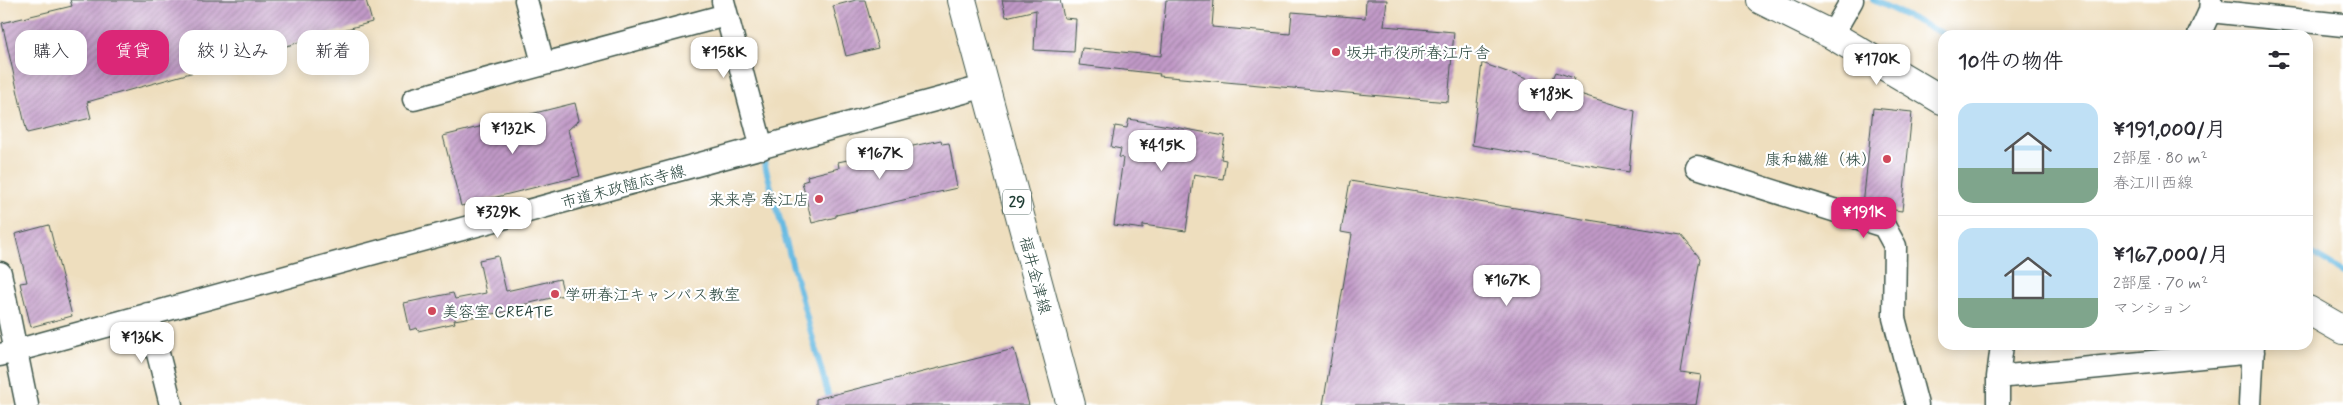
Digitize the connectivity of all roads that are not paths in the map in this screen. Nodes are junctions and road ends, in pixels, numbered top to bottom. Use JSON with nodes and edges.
{"nodes":[{"id":1,"x":526,"y":0,"type":"edge"},
{"id":2,"x":962,"y":0,"type":"edge"},
{"id":3,"x":1761,"y":0,"type":"edge"},
{"id":4,"x":1852,"y":0,"type":"edge"},
{"id":5,"x":2210,"y":6,"type":"edge"},
{"id":6,"x":724,"y":7,"type":"edge"},
{"id":7,"x":2343,"y":25,"type":"edge"},
{"id":8,"x":2201,"y":30,"type":"edge"},
{"id":9,"x":1832,"y":35,"type":"junction"},
{"id":10,"x":542,"y":63,"type":"junction"},
{"id":11,"x":986,"y":86,"type":"junction"},
{"id":12,"x":1938,"y":98,"type":"edge"},
{"id":13,"x":414,"y":99,"type":"dead end"},
{"id":14,"x":762,"y":148,"type":"junction"},
{"id":15,"x":1697,"y":167,"type":"dead end"},
{"id":16,"x":0,"y":274,"type":"edge"},
{"id":17,"x":2313,"y":313,"type":"edge"},
{"id":18,"x":148,"y":314,"type":"junction"},
{"id":19,"x":2343,"y":330,"type":"edge"},
{"id":20,"x":2001,"y":350,"type":"edge"},
{"id":21,"x":2235,"y":350,"type":"edge"},
{"id":22,"x":2253,"y":350,"type":"edge"},
{"id":23,"x":8,"y":352,"type":"edge"},
{"id":24,"x":1998,"y":377,"type":"junction"},
{"id":25,"x":27,"y":405,"type":"edge"},
{"id":26,"x":171,"y":405,"type":"edge"},
{"id":27,"x":1071,"y":405,"type":"edge"},
{"id":28,"x":1917,"y":405,"type":"edge"},
{"id":29,"x":1998,"y":405,"type":"edge"},
{"id":30,"x":2250,"y":405,"type":"edge"}],
"edges":[{"from":1,"to":10,"type":"street"},
{"from":2,"to":11,"type":"main road","name":"福井金津線","number":"29"},
{"from":3,"to":9,"type":"main road"},
{"from":4,"to":9,"type":"street"},
{"from":5,"to":7,"type":"street"},
{"from":5,"to":8,"type":"street"},
{"from":6,"to":10,"type":"street"},
{"from":6,"to":14,"type":"street"},
{"from":9,"to":12,"type":"main road"},
{"from":10,"to":13,"type":"street"},
{"from":11,"to":14,"type":"street","name":"市道末政随応寺線"},
{"from":11,"to":27,"type":"main road","name":"福井金津線","number":"29"},
{"from":14,"to":18,"type":"street","name":"市道末政随応寺線"},
{"from":15,"to":28,"type":"street"},
{"from":16,"to":23,"type":"street"},
{"from":17,"to":19,"type":"main road"},
{"from":18,"to":23,"type":"street","name":"市道末政随応寺線"},
{"from":18,"to":26,"type":"street"},
{"from":20,"to":24,"type":"street"},
{"from":21,"to":24,"type":"street"},
{"from":22,"to":30,"type":"street"},
{"from":23,"to":25,"type":"street"},
{"from":24,"to":29,"type":"street"}]}
